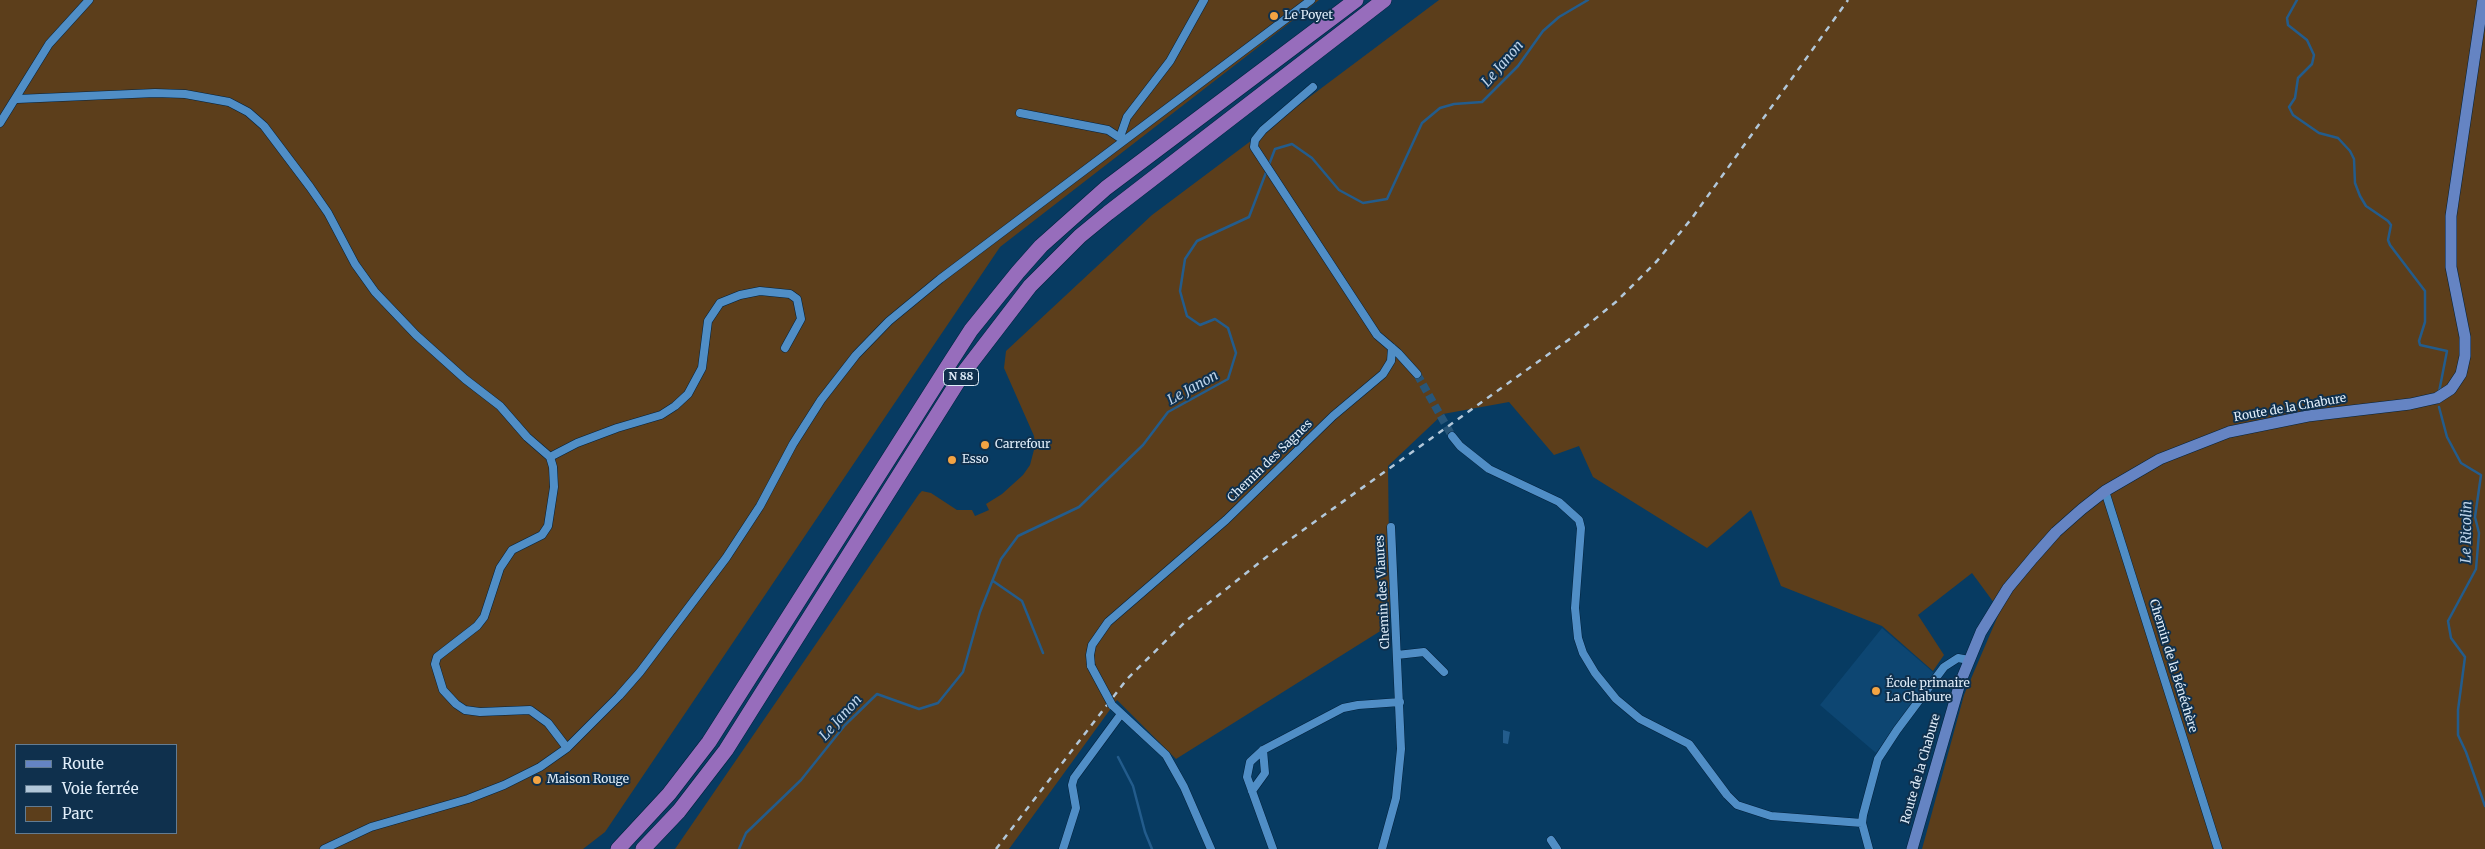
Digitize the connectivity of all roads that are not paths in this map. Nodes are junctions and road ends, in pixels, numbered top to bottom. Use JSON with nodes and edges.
{"nodes":[{"id":1,"x":90,"y":0,"type":"edge"},
{"id":2,"x":1204,"y":0,"type":"edge"},
{"id":3,"x":1311,"y":0,"type":"edge"},
{"id":4,"x":1356,"y":0,"type":"edge"},
{"id":5,"x":1384,"y":0,"type":"edge"},
{"id":6,"x":2483,"y":0,"type":"edge"},
{"id":7,"x":1313,"y":86,"type":"dead end"},
{"id":8,"x":16,"y":99,"type":"junction"},
{"id":9,"x":1020,"y":113,"type":"dead end"},
{"id":10,"x":0,"y":123,"type":"edge"},
{"id":11,"x":1122,"y":139,"type":"junction"},
{"id":12,"x":785,"y":348,"type":"dead end"},
{"id":13,"x":1392,"y":348,"type":"junction"},
{"id":14,"x":1417,"y":374,"type":"tunnel mouth"},
{"id":15,"x":1452,"y":436,"type":"tunnel mouth"},
{"id":16,"x":550,"y":457,"type":"junction"},
{"id":17,"x":2104,"y":491,"type":"junction"},
{"id":18,"x":1392,"y":528,"type":"dead end"},
{"id":19,"x":1398,"y":655,"type":"junction"},
{"id":20,"x":1969,"y":660,"type":"junction"},
{"id":21,"x":1444,"y":672,"type":"dead end"},
{"id":22,"x":1400,"y":702,"type":"junction"},
{"id":23,"x":1122,"y":714,"type":"junction"},
{"id":24,"x":567,"y":748,"type":"junction"},
{"id":25,"x":1263,"y":750,"type":"junction"},
{"id":26,"x":1252,"y":791,"type":"junction"},
{"id":27,"x":1862,"y":823,"type":"junction"},
{"id":28,"x":1551,"y":840,"type":"dead end"},
{"id":29,"x":324,"y":849,"type":"edge"},
{"id":30,"x":618,"y":849,"type":"edge"},
{"id":31,"x":643,"y":849,"type":"edge"},
{"id":32,"x":1063,"y":849,"type":"edge"},
{"id":33,"x":1211,"y":849,"type":"edge"},
{"id":34,"x":1274,"y":849,"type":"edge"},
{"id":35,"x":1382,"y":849,"type":"edge"},
{"id":36,"x":1556,"y":849,"type":"edge"},
{"id":37,"x":1869,"y":849,"type":"edge"},
{"id":38,"x":1912,"y":849,"type":"edge"},
{"id":39,"x":2218,"y":849,"type":"edge"}],
"edges":[{"from":1,"to":8,"type":"street"},
{"from":2,"to":11,"type":"street"},
{"from":3,"to":11,"type":"street"},
{"from":4,"to":30,"type":"highway","number":"N 88"},
{"from":5,"to":31,"type":"highway","number":"N 88"},
{"from":6,"to":17,"type":"main road","name":"Route de la Chabure"},
{"from":7,"to":13,"type":"street"},
{"from":8,"to":10,"type":"street"},
{"from":8,"to":16,"type":"street"},
{"from":9,"to":11,"type":"street"},
{"from":11,"to":24,"type":"street"},
{"from":12,"to":16,"type":"street"},
{"from":13,"to":14,"type":"street"},
{"from":13,"to":23,"type":"street","name":"Chemin des Sagnes","bridge":true},
{"from":15,"to":27,"type":"street"},
{"from":16,"to":24,"type":"street"},
{"from":17,"to":20,"type":"main road","name":"Route de la Chabure"},
{"from":17,"to":39,"type":"street","name":"Chemin de la Bénéchère"},
{"from":18,"to":19,"type":"street","name":"Chemin des Viaures"},
{"from":19,"to":21,"type":"street","name":"Chemin des Viaures"},
{"from":19,"to":22,"type":"street","name":"Chemin des Viaures"},
{"from":20,"to":27,"type":"street"},
{"from":20,"to":38,"type":"main road","name":"Route de la Chabure"},
{"from":22,"to":25,"type":"street"},
{"from":22,"to":35,"type":"street","name":"Chemin des Viaures"},
{"from":23,"to":32,"type":"street"},
{"from":23,"to":33,"type":"street","name":"Chemin des Sagnes"},
{"from":24,"to":29,"type":"street"},
{"from":25,"to":26,"type":"street"},
{"from":25,"to":26,"type":"street"},
{"from":26,"to":34,"type":"street"},
{"from":27,"to":37,"type":"street"},
{"from":28,"to":36,"type":"street"}]}
